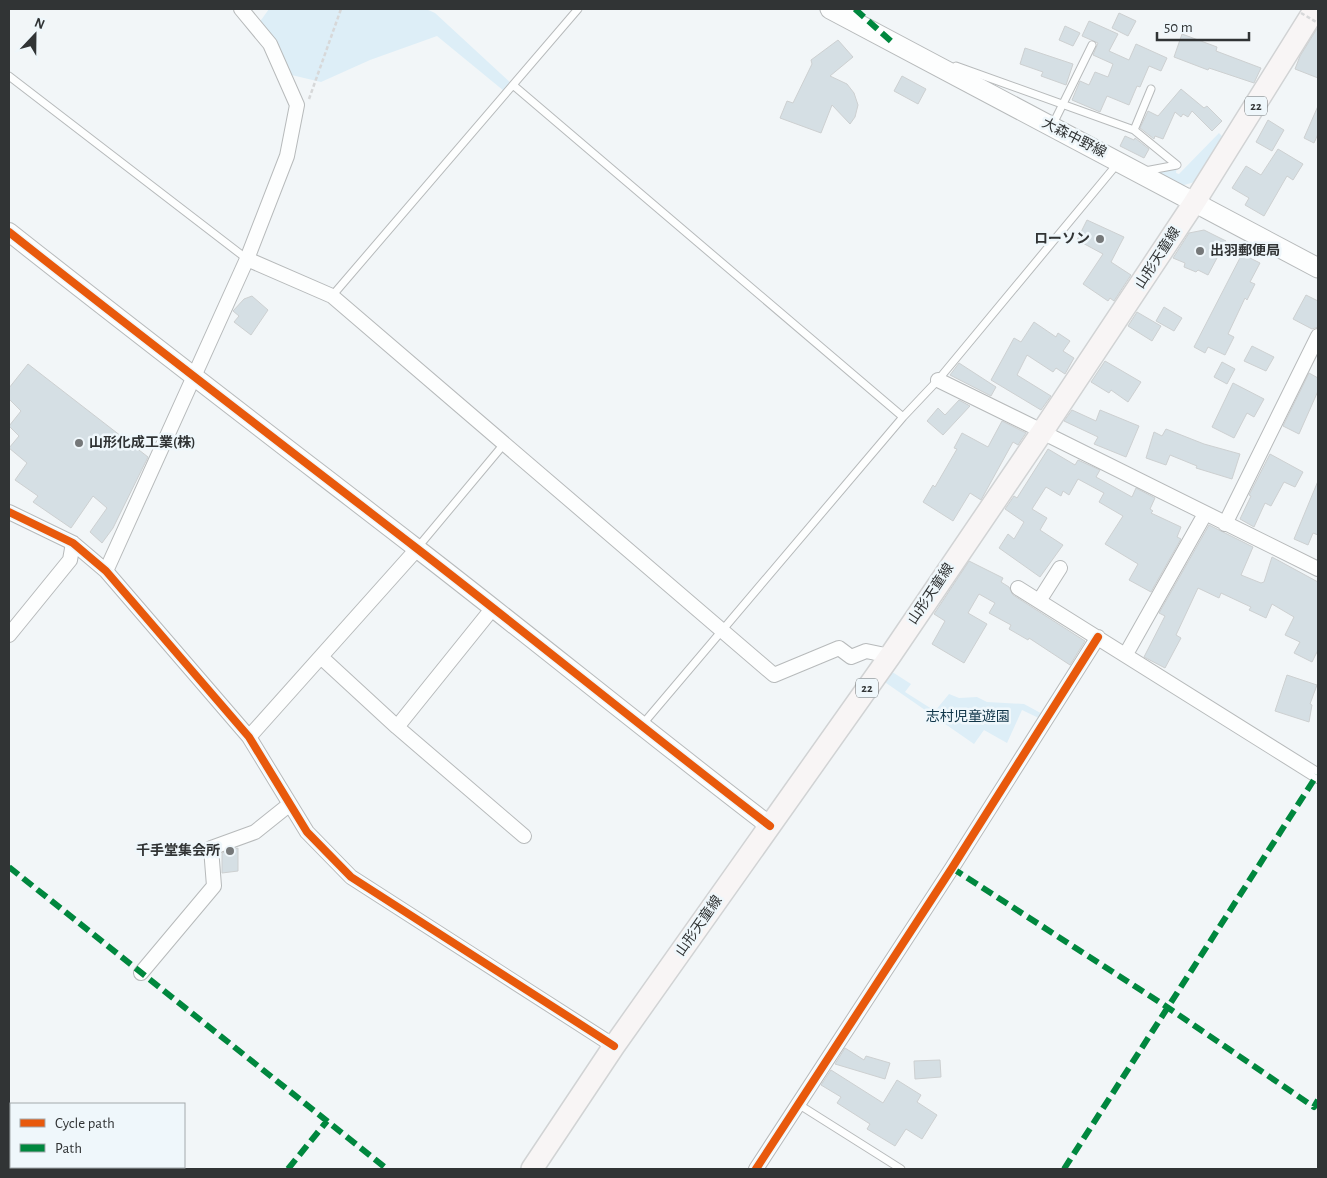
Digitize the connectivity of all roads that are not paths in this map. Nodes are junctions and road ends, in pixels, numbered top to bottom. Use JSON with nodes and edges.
{"nodes":[{"id":1,"x":241,"y":9,"type":"edge"},
{"id":2,"x":578,"y":9,"type":"edge"},
{"id":3,"x":830,"y":9,"type":"edge"},
{"id":4,"x":1308,"y":11,"type":"edge"},
{"id":5,"x":1092,"y":45,"type":"dead end"},
{"id":6,"x":908,"y":50,"type":"junction"},
{"id":7,"x":9,"y":76,"type":"edge"},
{"id":8,"x":513,"y":85,"type":"junction"},
{"id":9,"x":1151,"y":89,"type":"dead end"},
{"id":10,"x":1064,"y":104,"type":"junction"},
{"id":11,"x":1052,"y":126,"type":"junction"},
{"id":12,"x":1134,"y":130,"type":"junction"},
{"id":13,"x":1120,"y":161,"type":"junction"},
{"id":14,"x":1140,"y":172,"type":"junction"},
{"id":15,"x":1194,"y":203,"type":"junction"},
{"id":16,"x":9,"y":232,"type":"edge"},
{"id":17,"x":247,"y":259,"type":"junction"},
{"id":18,"x":1318,"y":268,"type":"edge"},
{"id":19,"x":332,"y":296,"type":"junction"},
{"id":20,"x":1318,"y":336,"type":"edge"},
{"id":21,"x":194,"y":378,"type":"junction"},
{"id":22,"x":938,"y":380,"type":"junction"},
{"id":23,"x":903,"y":417,"type":"junction"},
{"id":24,"x":1042,"y":431,"type":"junction"},
{"id":25,"x":504,"y":444,"type":"junction"},
{"id":26,"x":9,"y":512,"type":"edge"},
{"id":27,"x":1205,"y":514,"type":"junction"},
{"id":28,"x":1226,"y":524,"type":"junction"},
{"id":29,"x":74,"y":542,"type":"junction"},
{"id":30,"x":416,"y":548,"type":"junction"},
{"id":31,"x":1060,"y":568,"type":"dead end"},
{"id":32,"x":1318,"y":569,"type":"edge"},
{"id":33,"x":106,"y":571,"type":"junction"},
{"id":34,"x":1018,"y":588,"type":"dead end"},
{"id":35,"x":1040,"y":601,"type":"junction"},
{"id":36,"x":492,"y":609,"type":"junction"},
{"id":37,"x":723,"y":629,"type":"junction"},
{"id":38,"x":9,"y":635,"type":"edge"},
{"id":39,"x":1098,"y":637,"type":"junction"},
{"id":40,"x":1126,"y":654,"type":"junction"},
{"id":41,"x":321,"y":656,"type":"junction"},
{"id":42,"x":890,"y":656,"type":"junction"},
{"id":43,"x":397,"y":727,"type":"junction"},
{"id":44,"x":640,"y":727,"type":"junction"},
{"id":45,"x":249,"y":737,"type":"junction"},
{"id":46,"x":1318,"y":774,"type":"edge"},
{"id":47,"x":290,"y":804,"type":"junction"},
{"id":48,"x":770,"y":826,"type":"junction"},
{"id":49,"x":524,"y":836,"type":"dead end"},
{"id":50,"x":141,"y":973,"type":"dead end"},
{"id":51,"x":614,"y":1046,"type":"junction"},
{"id":52,"x":798,"y":1104,"type":"junction"},
{"id":53,"x":532,"y":1169,"type":"edge"},
{"id":54,"x":756,"y":1169,"type":"edge"},
{"id":55,"x":901,"y":1169,"type":"edge"}],
"edges":[{"from":1,"to":17,"type":"street"},
{"from":2,"to":8,"type":"lane"},
{"from":3,"to":6,"type":"main road","name":"大森中野線"},
{"from":4,"to":15,"type":"main road","name":"山形天童線","number":"22"},
{"from":5,"to":10,"type":"lane"},
{"from":6,"to":10,"type":"lane"},
{"from":6,"to":11,"type":"main road","name":"大森中野線"},
{"from":7,"to":17,"type":"lane"},
{"from":8,"to":19,"type":"lane"},
{"from":8,"to":23,"type":"lane"},
{"from":9,"to":12,"type":"lane"},
{"from":10,"to":11,"type":"lane"},
{"from":10,"to":12,"type":"lane"},
{"from":11,"to":13,"type":"main road","name":"大森中野線"},
{"from":12,"to":14,"type":"lane"},
{"from":13,"to":14,"type":"main road","name":"大森中野線"},
{"from":13,"to":22,"type":"lane"},
{"from":14,"to":15,"type":"main road","name":"大森中野線"},
{"from":15,"to":18,"type":"main road","name":"大森中野線"},
{"from":15,"to":24,"type":"main road","name":"山形天童線","number":"22"},
{"from":16,"to":21,"type":"street"},
{"from":17,"to":19,"type":"street"},
{"from":17,"to":21,"type":"street"},
{"from":19,"to":25,"type":"street"},
{"from":20,"to":28,"type":"street"},
{"from":21,"to":30,"type":"street"},
{"from":21,"to":33,"type":"street"},
{"from":22,"to":23,"type":"lane"},
{"from":22,"to":24,"type":"street"},
{"from":23,"to":37,"type":"lane"},
{"from":24,"to":27,"type":"street"},
{"from":24,"to":42,"type":"main road","name":"山形天童線","number":"22"},
{"from":25,"to":30,"type":"lane"},
{"from":25,"to":37,"type":"street"},
{"from":26,"to":29,"type":"street"},
{"from":27,"to":28,"type":"street"},
{"from":27,"to":40,"type":"street"},
{"from":28,"to":32,"type":"street"},
{"from":29,"to":33,"type":"street"},
{"from":29,"to":38,"type":"street"},
{"from":30,"to":36,"type":"street"},
{"from":30,"to":41,"type":"street"},
{"from":31,"to":35,"type":"street"},
{"from":33,"to":45,"type":"street"},
{"from":34,"to":35,"type":"street"},
{"from":35,"to":39,"type":"street"},
{"from":36,"to":43,"type":"street"},
{"from":36,"to":44,"type":"street"},
{"from":37,"to":42,"type":"street"},
{"from":37,"to":44,"type":"lane"},
{"from":39,"to":40,"type":"street"},
{"from":39,"to":52,"type":"street"},
{"from":40,"to":46,"type":"street"},
{"from":41,"to":43,"type":"street"},
{"from":41,"to":45,"type":"street"},
{"from":42,"to":48,"type":"main road","name":"山形天童線","number":"22"},
{"from":43,"to":49,"type":"street"},
{"from":44,"to":48,"type":"street"},
{"from":45,"to":47,"type":"street"},
{"from":47,"to":50,"type":"street"},
{"from":47,"to":51,"type":"street"},
{"from":48,"to":51,"type":"main road","name":"山形天童線","number":"22"},
{"from":51,"to":53,"type":"main road","name":"山形天童線","number":"22"},
{"from":52,"to":54,"type":"street"},
{"from":52,"to":55,"type":"lane"}]}
